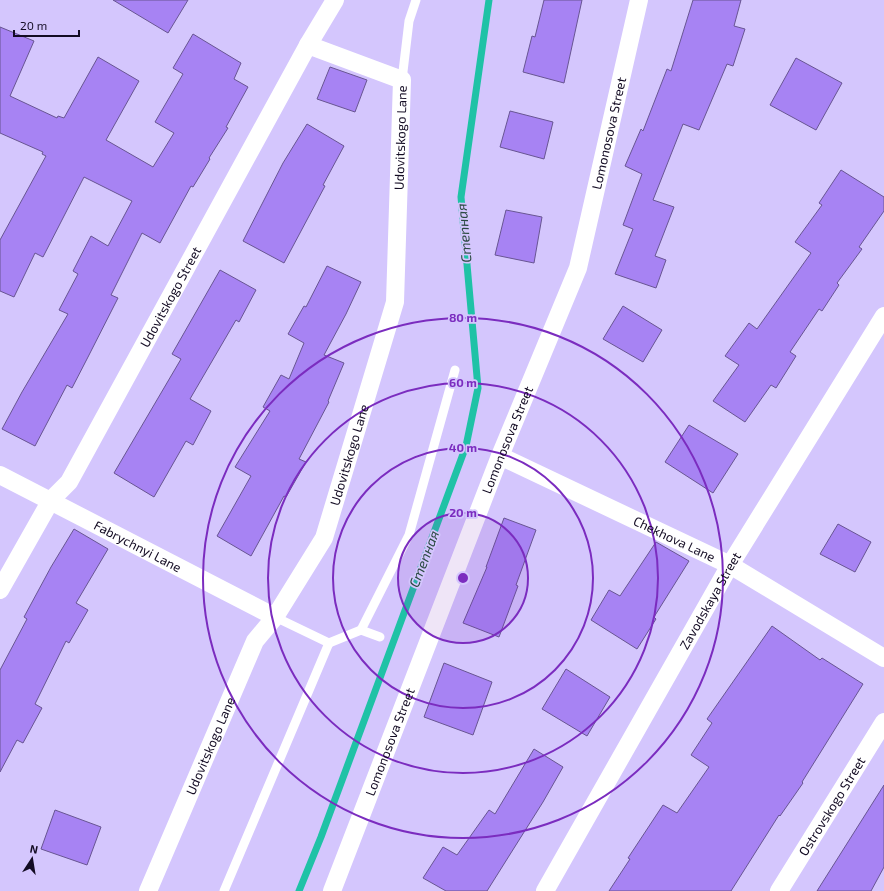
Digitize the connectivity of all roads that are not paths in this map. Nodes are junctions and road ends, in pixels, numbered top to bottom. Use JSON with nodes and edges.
{"nodes":[{"id":1,"x":335,"y":0,"type":"edge"},
{"id":2,"x":416,"y":0,"type":"edge"},
{"id":3,"x":639,"y":0,"type":"edge"},
{"id":4,"x":308,"y":45,"type":"junction"},
{"id":5,"x":402,"y":80,"type":"junction"},
{"id":6,"x":884,"y":316,"type":"edge"},
{"id":7,"x":455,"y":370,"type":"dead end"},
{"id":8,"x":500,"y":456,"type":"junction"},
{"id":9,"x":0,"y":475,"type":"edge"},
{"id":10,"x":51,"y":500,"type":"junction"},
{"id":11,"x":730,"y":565,"type":"junction"},
{"id":12,"x":0,"y":590,"type":"edge"},
{"id":13,"x":275,"y":617,"type":"junction"},
{"id":14,"x":361,"y":630,"type":"junction"},
{"id":15,"x":380,"y":636,"type":"dead end"},
{"id":16,"x":329,"y":644,"type":"junction"},
{"id":17,"x":884,"y":658,"type":"edge"},
{"id":18,"x":884,"y":722,"type":"edge"},
{"id":19,"x":148,"y":891,"type":"edge"},
{"id":20,"x":224,"y":891,"type":"edge"},
{"id":21,"x":332,"y":891,"type":"edge"},
{"id":22,"x":545,"y":891,"type":"edge"},
{"id":23,"x":779,"y":891,"type":"edge"}],
"edges":[{"from":1,"to":4,"type":"street","name":"Udovitskogo Street"},
{"from":2,"to":5,"type":"lane"},
{"from":3,"to":8,"type":"street","name":"Lomonosova Street"},
{"from":4,"to":5,"type":"street","name":"Udovitskogo Lane"},
{"from":4,"to":10,"type":"street","name":"Udovitskogo Street"},
{"from":5,"to":13,"type":"street","name":"Udovitskogo Lane"},
{"from":6,"to":11,"type":"street","name":"Zavodskaya Street"},
{"from":7,"to":14,"type":"lane"},
{"from":8,"to":11,"type":"street","name":"Chekhova Lane"},
{"from":8,"to":21,"type":"street","name":"Lomonosova Street"},
{"from":9,"to":10,"type":"street","name":"Fabrychnyi Lane"},
{"from":10,"to":12,"type":"street","name":"Udovitskogo Street"},
{"from":10,"to":13,"type":"street","name":"Fabrychnyi Lane"},
{"from":11,"to":17,"type":"street","name":"Chekhova Lane"},
{"from":11,"to":22,"type":"street","name":"Zavodskaya Street"},
{"from":13,"to":16,"type":"lane"},
{"from":13,"to":19,"type":"street","name":"Udovitskogo Lane"},
{"from":14,"to":15,"type":"lane"},
{"from":14,"to":16,"type":"lane"},
{"from":16,"to":20,"type":"lane"},
{"from":18,"to":23,"type":"street","name":"Ostrovskogo Street"}]}
